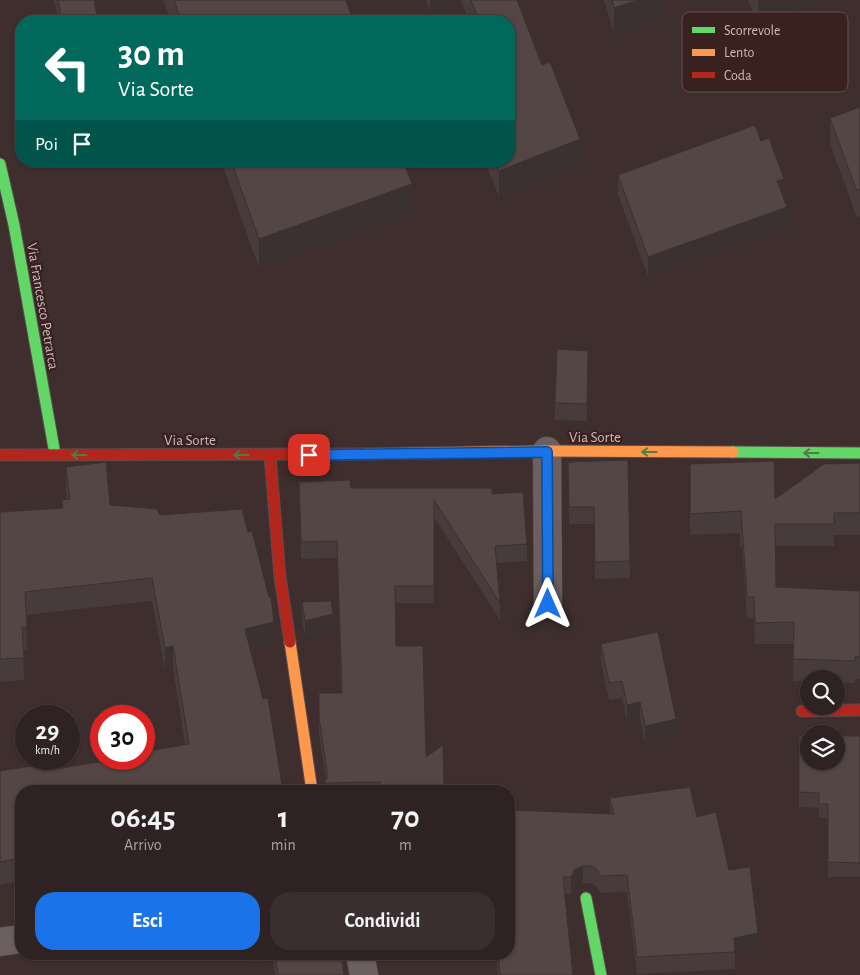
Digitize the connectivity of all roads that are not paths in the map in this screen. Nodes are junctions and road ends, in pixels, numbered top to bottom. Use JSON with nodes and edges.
{"nodes":[{"id":1,"x":0,"y":164,"type":"edge"},
{"id":2,"x":7,"y":228,"type":"edge"},
{"id":3,"x":547,"y":452,"type":"junction"},
{"id":4,"x":860,"y":453,"type":"edge"},
{"id":5,"x":55,"y":454,"type":"junction"},
{"id":6,"x":0,"y":455,"type":"edge"},
{"id":7,"x":270,"y":455,"type":"junction"},
{"id":8,"x":548,"y":604,"type":"dead end"},
{"id":9,"x":845,"y":710,"type":"edge"},
{"id":10,"x":860,"y":710,"type":"edge"},
{"id":11,"x":311,"y":785,"type":"edge"},
{"id":12,"x":586,"y":898,"type":"dead end"},
{"id":13,"x":15,"y":940,"type":"edge"},
{"id":14,"x":0,"y":942,"type":"edge"},
{"id":15,"x":361,"y":960,"type":"edge"},
{"id":16,"x":364,"y":975,"type":"edge"},
{"id":17,"x":601,"y":975,"type":"edge"}],
"edges":[{"from":1,"to":2,"type":"street","name":"Via Francesco Petrarca"},
{"from":2,"to":5,"type":"street","name":"Via Francesco Petrarca"},
{"from":4,"to":3,"type":"street","name":"Via Sorte","one_way":true},
{"from":3,"to":7,"type":"street","name":"Via Sorte"},
{"from":3,"to":8,"type":"street"},
{"from":5,"to":6,"type":"street","name":"Via Sorte"},
{"from":7,"to":5,"type":"street","name":"Via Sorte","one_way":true},
{"from":7,"to":11,"type":"street"},
{"from":9,"to":10,"type":"street"},
{"from":12,"to":17,"type":"street"},
{"from":13,"to":14,"type":"street"},
{"from":15,"to":16,"type":"street"}]}
